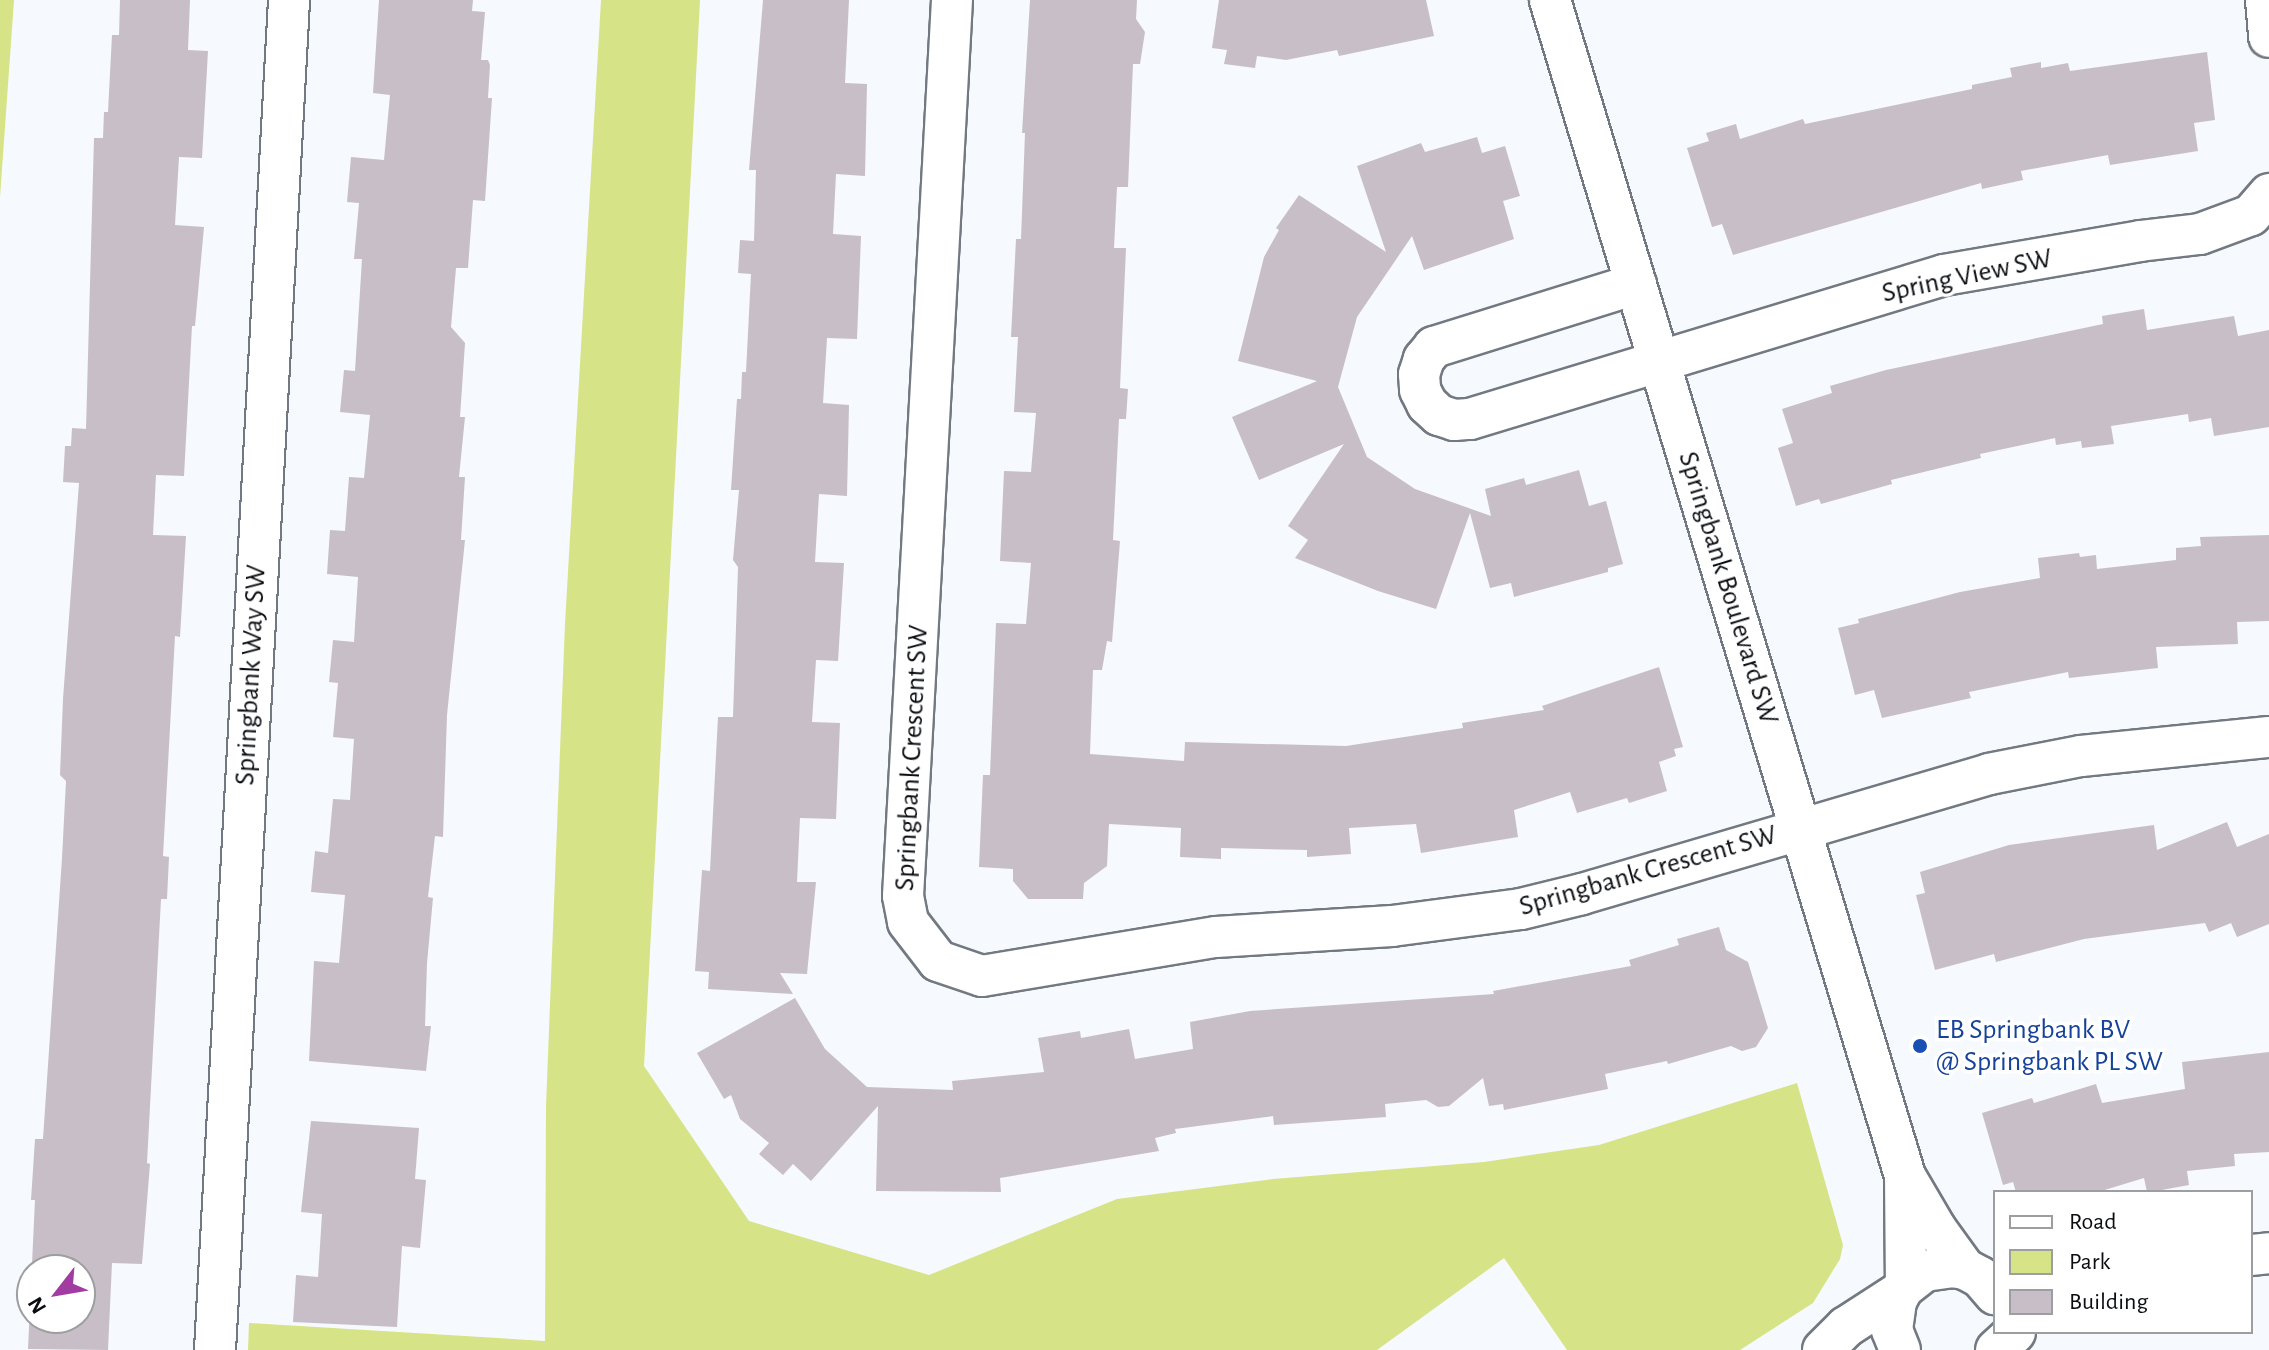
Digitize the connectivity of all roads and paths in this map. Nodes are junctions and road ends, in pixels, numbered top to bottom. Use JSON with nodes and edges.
{"nodes":[{"id":1,"x":289,"y":0,"type":"edge"},
{"id":2,"x":952,"y":0,"type":"edge"},
{"id":3,"x":1550,"y":0,"type":"edge"},
{"id":4,"x":2266,"y":0,"type":"edge"},
{"id":5,"x":2269,"y":37,"type":"edge"},
{"id":6,"x":2269,"y":194,"type":"edge"},
{"id":7,"x":1636,"y":284,"type":"junction"},
{"id":8,"x":1659,"y":361,"type":"junction"},
{"id":9,"x":2269,"y":737,"type":"edge"},
{"id":10,"x":1801,"y":828,"type":"junction"},
{"id":11,"x":1905,"y":1176,"type":"junction"},
{"id":12,"x":1984,"y":1280,"type":"edge"},
{"id":13,"x":1903,"y":1289,"type":"junction"},
{"id":14,"x":2013,"y":1334,"type":"edge"},
{"id":15,"x":215,"y":1350,"type":"edge"},
{"id":16,"x":1823,"y":1350,"type":"edge"},
{"id":17,"x":1900,"y":1350,"type":"edge"},
{"id":18,"x":1996,"y":1350,"type":"edge"}],
"edges":[{"from":1,"to":15,"type":"street","name":"Springbank Way SW"},
{"from":2,"to":10,"type":"street","name":"Springbank Crescent SW"},
{"from":3,"to":7,"type":"street","name":"Springbank Boulevard SW"},
{"from":4,"to":5,"type":"street"},
{"from":6,"to":8,"type":"street","name":"Spring View SW"},
{"from":7,"to":8,"type":"street","name":"Springbank Boulevard SW"},
{"from":7,"to":8,"type":"street","name":"Spring View SW"},
{"from":8,"to":10,"type":"street","name":"Springbank Boulevard SW"},
{"from":9,"to":10,"type":"street","name":"Springbank Crescent SW"},
{"from":10,"to":11,"type":"street","name":"Springbank Boulevard SW"},
{"from":11,"to":12,"type":"street","name":"Springbank Boulevard SW"},
{"from":11,"to":13,"type":"street","name":"Springbank Boulevard SW"},
{"from":12,"to":13,"type":"street"},
{"from":13,"to":16,"type":"street"},
{"from":13,"to":17,"type":"street","name":"Springbank Boulevard SW"},
{"from":14,"to":18,"type":"street"}]}
